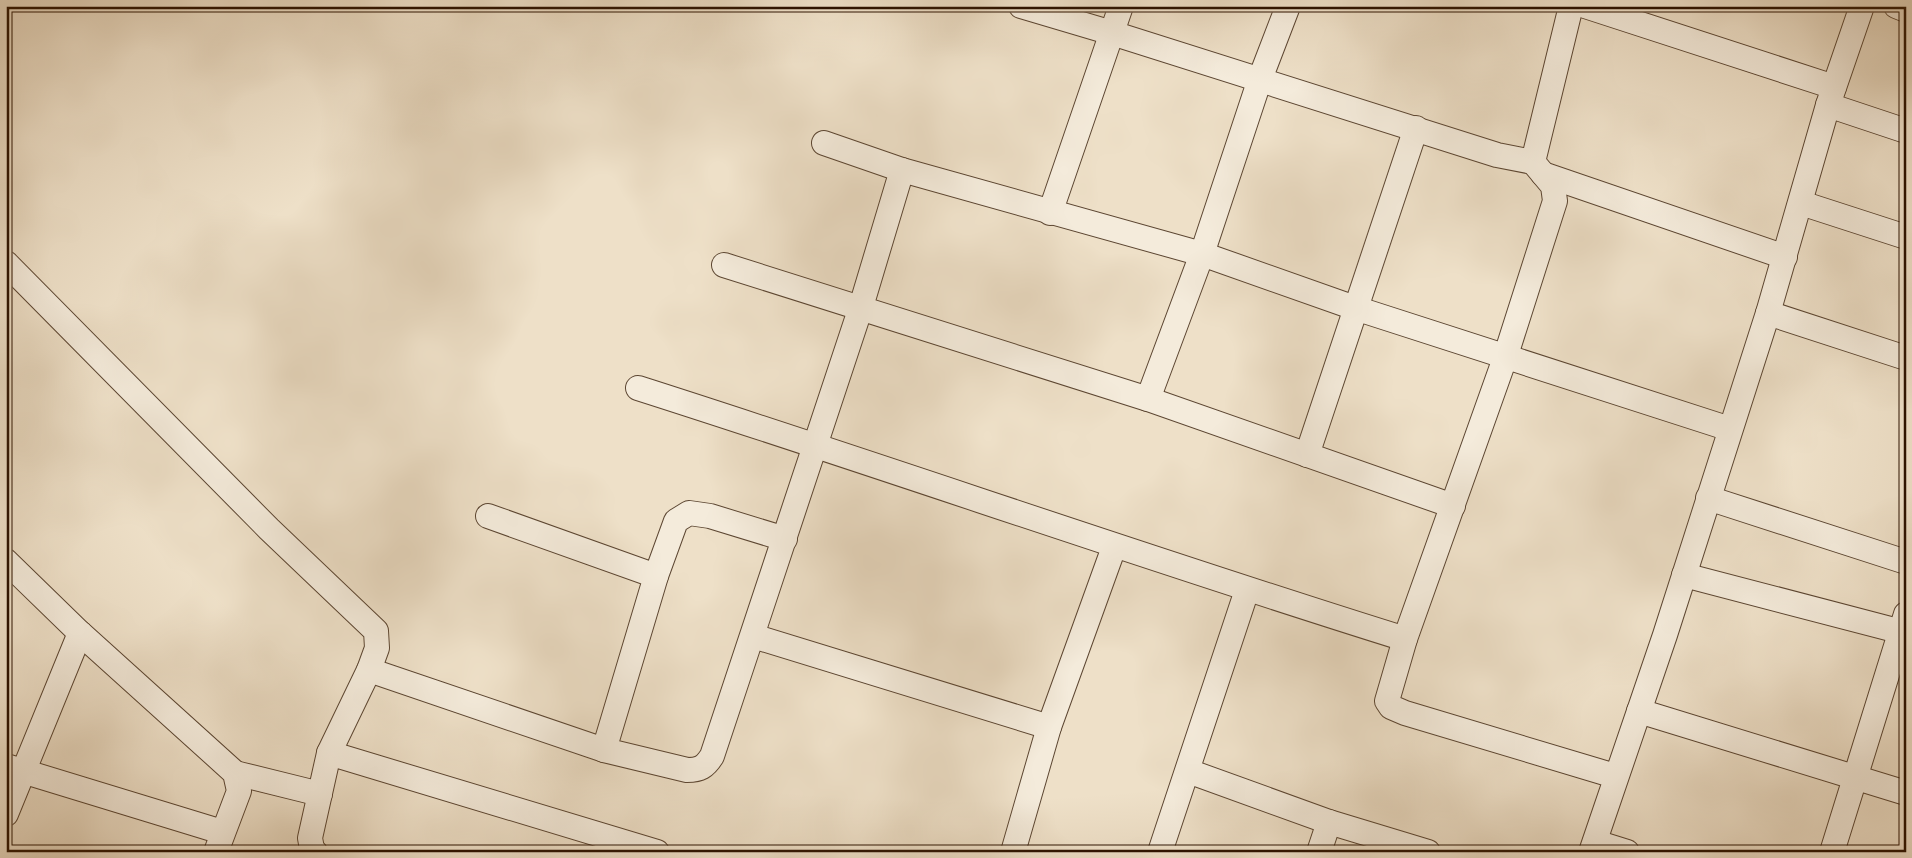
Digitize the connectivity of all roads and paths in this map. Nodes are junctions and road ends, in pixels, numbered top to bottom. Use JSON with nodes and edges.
{"nodes":[{"id":1,"x":1021,"y":6,"type":"edge"},
{"id":2,"x":1120,"y":6,"type":"edge"},
{"id":3,"x":1288,"y":6,"type":"edge"},
{"id":4,"x":1571,"y":6,"type":"edge"},
{"id":5,"x":1585,"y":6,"type":"edge"},
{"id":6,"x":1862,"y":6,"type":"edge"},
{"id":7,"x":1896,"y":6,"type":"edge"},
{"id":8,"x":1906,"y":10,"type":"edge"},
{"id":9,"x":1112,"y":32,"type":"junction"},
{"id":10,"x":1260,"y":79,"type":"junction"},
{"id":11,"x":1831,"y":96,"type":"junction"},
{"id":12,"x":1416,"y":128,"type":"junction"},
{"id":13,"x":1906,"y":131,"type":"edge"},
{"id":14,"x":824,"y":143,"type":"dead end"},
{"id":15,"x":1538,"y":168,"type":"junction"},
{"id":16,"x":902,"y":170,"type":"junction"},
{"id":17,"x":1801,"y":203,"type":"junction"},
{"id":18,"x":1050,"y":213,"type":"junction"},
{"id":19,"x":1906,"y":237,"type":"edge"},
{"id":20,"x":1202,"y":254,"type":"junction"},
{"id":21,"x":1785,"y":257,"type":"junction"},
{"id":22,"x":6,"y":263,"type":"edge"},
{"id":23,"x":724,"y":265,"type":"dead end"},
{"id":24,"x":1355,"y":308,"type":"junction"},
{"id":25,"x":860,"y":310,"type":"junction"},
{"id":26,"x":1768,"y":313,"type":"junction"},
{"id":27,"x":1505,"y":358,"type":"junction"},
{"id":28,"x":1906,"y":358,"type":"edge"},
{"id":29,"x":638,"y":388,"type":"dead end"},
{"id":30,"x":1148,"y":399,"type":"junction"},
{"id":31,"x":1730,"y":429,"type":"junction"},
{"id":32,"x":814,"y":444,"type":"junction"},
{"id":33,"x":1307,"y":455,"type":"junction"},
{"id":34,"x":1708,"y":498,"type":"junction"},
{"id":35,"x":1453,"y":506,"type":"junction"},
{"id":36,"x":488,"y":516,"type":"dead end"},
{"id":37,"x":785,"y":539,"type":"junction"},
{"id":38,"x":1114,"y":547,"type":"junction"},
{"id":39,"x":6,"y":561,"type":"edge"},
{"id":40,"x":1906,"y":562,"type":"edge"},
{"id":41,"x":1684,"y":575,"type":"junction"},
{"id":42,"x":656,"y":576,"type":"junction"},
{"id":43,"x":1247,"y":590,"type":"junction"},
{"id":44,"x":1904,"y":626,"type":"edge"},
{"id":45,"x":80,"y":633,"type":"junction"},
{"id":46,"x":753,"y":636,"type":"junction"},
{"id":47,"x":1405,"y":639,"type":"junction"},
{"id":48,"x":369,"y":670,"type":"junction"},
{"id":49,"x":1639,"y":711,"type":"junction"},
{"id":50,"x":1049,"y":726,"type":"junction"},
{"id":51,"x":604,"y":750,"type":"junction"},
{"id":52,"x":330,"y":753,"type":"junction"},
{"id":53,"x":14,"y":768,"type":"edge"},
{"id":54,"x":1188,"y":771,"type":"junction"},
{"id":55,"x":236,"y":773,"type":"junction"},
{"id":56,"x":1615,"y":776,"type":"junction"},
{"id":57,"x":1855,"y":776,"type":"junction"},
{"id":58,"x":1906,"y":793,"type":"edge"},
{"id":59,"x":320,"y":794,"type":"junction"},
{"id":60,"x":6,"y":814,"type":"edge"},
{"id":61,"x":1329,"y":822,"type":"junction"},
{"id":62,"x":219,"y":842,"type":"edge"},
{"id":63,"x":1593,"y":847,"type":"edge"},
{"id":64,"x":314,"y":852,"type":"edge"},
{"id":65,"x":657,"y":852,"type":"edge"},
{"id":66,"x":1013,"y":852,"type":"edge"},
{"id":67,"x":1160,"y":852,"type":"edge"},
{"id":68,"x":1319,"y":852,"type":"edge"},
{"id":69,"x":1428,"y":852,"type":"edge"},
{"id":70,"x":1627,"y":852,"type":"edge"},
{"id":71,"x":1832,"y":852,"type":"edge"}],
"edges":[{"from":1,"to":9,"type":"street"},
{"from":2,"to":9,"type":"street"},
{"from":3,"to":10,"type":"street"},
{"from":4,"to":15,"type":"street"},
{"from":5,"to":11,"type":"street"},
{"from":6,"to":11,"type":"street"},
{"from":7,"to":8,"type":"street"},
{"from":9,"to":10,"type":"street"},
{"from":9,"to":18,"type":"street"},
{"from":10,"to":12,"type":"street"},
{"from":10,"to":20,"type":"street"},
{"from":11,"to":13,"type":"street"},
{"from":11,"to":17,"type":"street"},
{"from":12,"to":15,"type":"street"},
{"from":12,"to":24,"type":"street"},
{"from":14,"to":16,"type":"street"},
{"from":15,"to":21,"type":"street"},
{"from":15,"to":27,"type":"street"},
{"from":16,"to":18,"type":"street"},
{"from":16,"to":25,"type":"street"},
{"from":17,"to":19,"type":"street"},
{"from":17,"to":21,"type":"street"},
{"from":18,"to":20,"type":"street"},
{"from":20,"to":24,"type":"street"},
{"from":20,"to":30,"type":"street"},
{"from":21,"to":26,"type":"street"},
{"from":22,"to":48,"type":"street"},
{"from":23,"to":25,"type":"street"},
{"from":24,"to":27,"type":"street"},
{"from":24,"to":33,"type":"street"},
{"from":25,"to":30,"type":"street"},
{"from":25,"to":32,"type":"street"},
{"from":26,"to":28,"type":"street"},
{"from":26,"to":31,"type":"street"},
{"from":27,"to":31,"type":"street"},
{"from":27,"to":35,"type":"street"},
{"from":29,"to":32,"type":"street"},
{"from":30,"to":33,"type":"street"},
{"from":31,"to":34,"type":"street"},
{"from":32,"to":37,"type":"street"},
{"from":32,"to":38,"type":"street"},
{"from":33,"to":35,"type":"street"},
{"from":34,"to":40,"type":"street"},
{"from":34,"to":41,"type":"street"},
{"from":35,"to":47,"type":"street"},
{"from":36,"to":42,"type":"street"},
{"from":37,"to":42,"type":"street"},
{"from":37,"to":46,"type":"street"},
{"from":38,"to":43,"type":"street"},
{"from":38,"to":50,"type":"street"},
{"from":39,"to":45,"type":"street"},
{"from":41,"to":44,"type":"street"},
{"from":41,"to":49,"type":"street"},
{"from":42,"to":51,"type":"street"},
{"from":43,"to":47,"type":"street"},
{"from":43,"to":54,"type":"street"},
{"from":44,"to":57,"type":"street"},
{"from":45,"to":53,"type":"street"},
{"from":45,"to":55,"type":"street"},
{"from":46,"to":50,"type":"street"},
{"from":46,"to":51,"type":"street"},
{"from":47,"to":56,"type":"street"},
{"from":48,"to":51,"type":"street"},
{"from":48,"to":52,"type":"street"},
{"from":49,"to":56,"type":"street"},
{"from":49,"to":57,"type":"street"},
{"from":50,"to":66,"type":"street"},
{"from":52,"to":59,"type":"street"},
{"from":52,"to":65,"type":"street"},
{"from":53,"to":60,"type":"street"},
{"from":53,"to":62,"type":"street"},
{"from":54,"to":61,"type":"street"},
{"from":54,"to":67,"type":"street"},
{"from":55,"to":59,"type":"street"},
{"from":55,"to":62,"type":"street"},
{"from":56,"to":63,"type":"street"},
{"from":57,"to":58,"type":"street"},
{"from":57,"to":71,"type":"street"},
{"from":59,"to":64,"type":"street"},
{"from":61,"to":68,"type":"street"},
{"from":61,"to":69,"type":"street"},
{"from":63,"to":70,"type":"street"}]}
